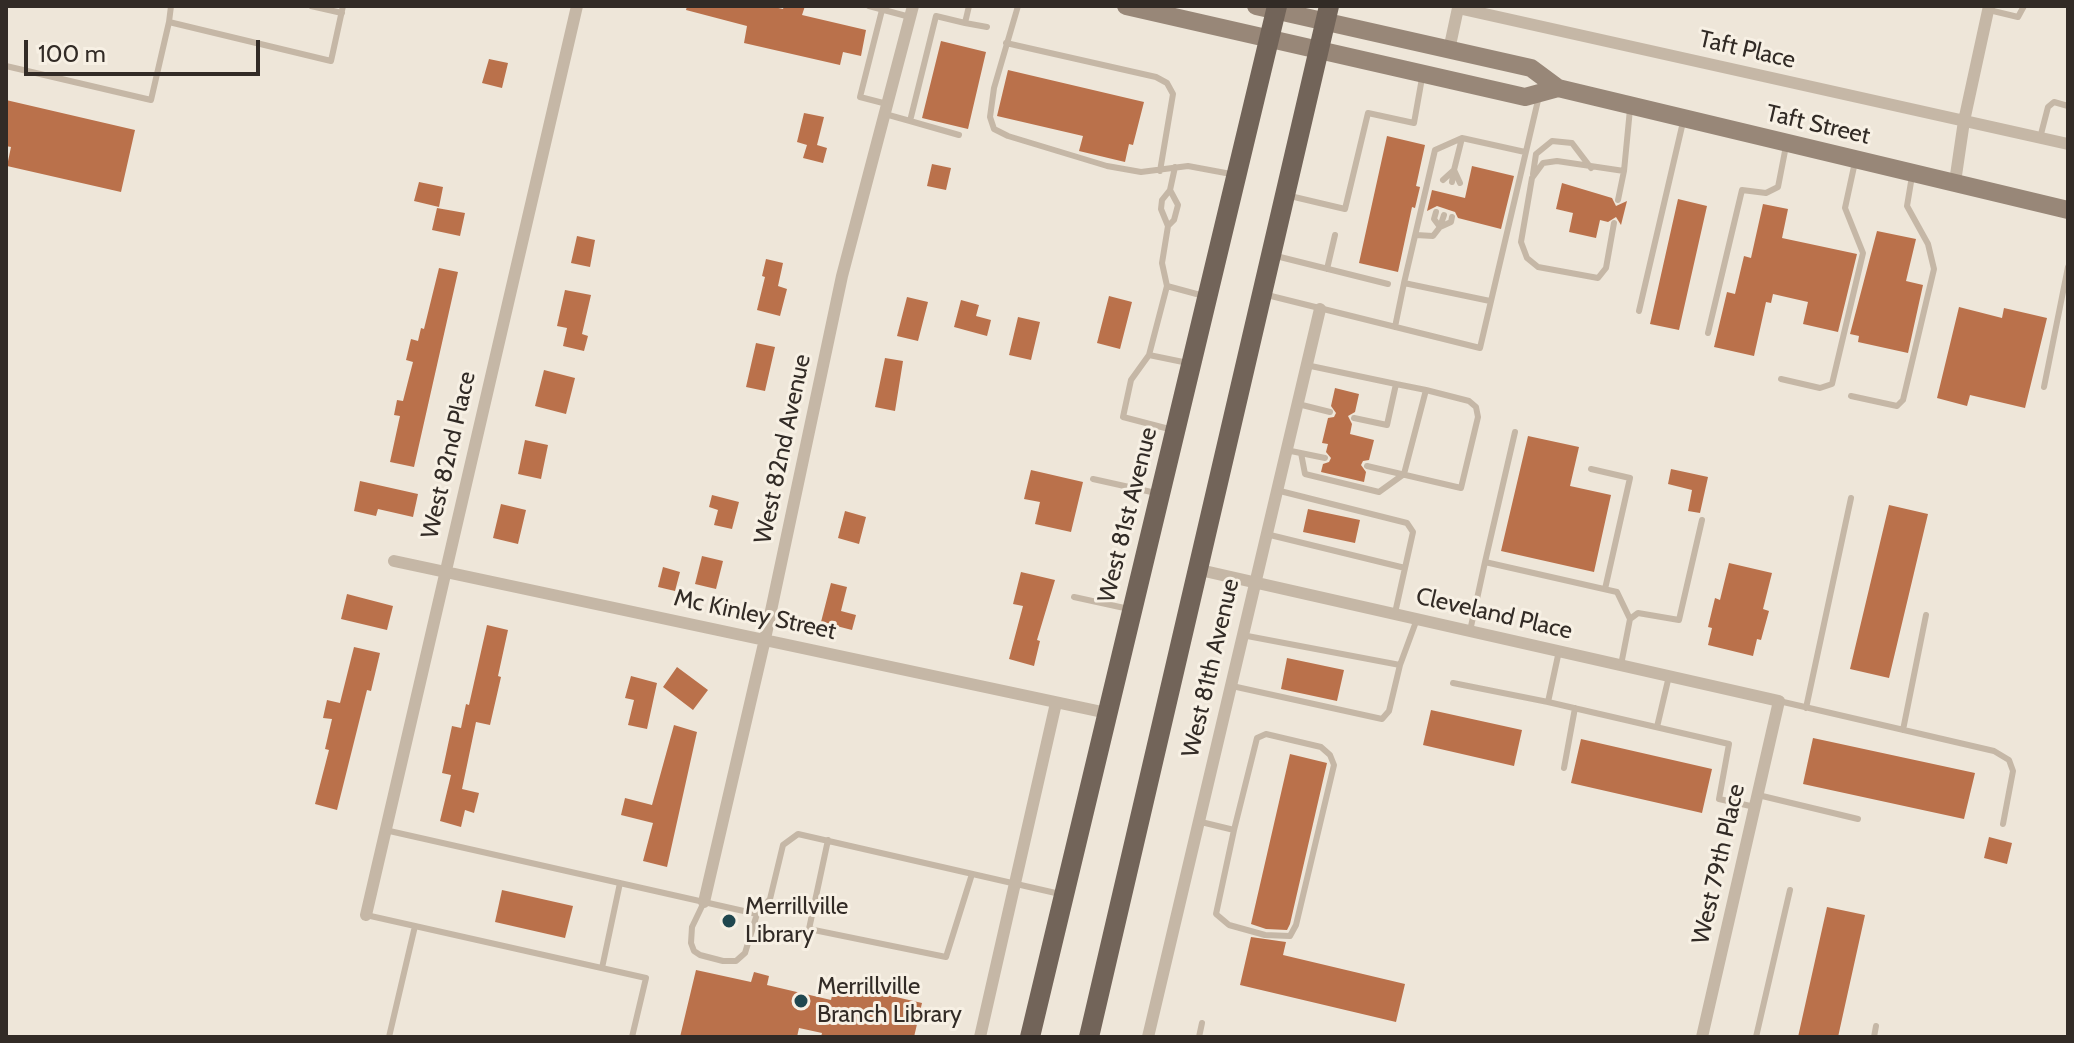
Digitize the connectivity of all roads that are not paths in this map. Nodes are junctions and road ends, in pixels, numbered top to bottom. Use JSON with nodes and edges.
{"nodes":[{"id":1,"x":171,"y":6,"type":"edge"},
{"id":2,"x":311,"y":6,"type":"edge"},
{"id":3,"x":577,"y":6,"type":"edge"},
{"id":4,"x":869,"y":6,"type":"edge"},
{"id":5,"x":969,"y":6,"type":"edge"},
{"id":6,"x":1018,"y":6,"type":"edge"},
{"id":7,"x":1126,"y":6,"type":"edge"},
{"id":8,"x":2024,"y":6,"type":"edge"},
{"id":9,"x":1270,"y":7,"type":"edge"},
{"id":10,"x":1458,"y":7,"type":"edge"},
{"id":11,"x":1989,"y":8,"type":"edge"},
{"id":12,"x":342,"y":9,"type":"edge"},
{"id":13,"x":882,"y":10,"type":"junction"},
{"id":14,"x":912,"y":11,"type":"edge"},
{"id":15,"x":1328,"y":14,"type":"edge"},
{"id":16,"x":169,"y":22,"type":"junction"},
{"id":17,"x":965,"y":23,"type":"junction"},
{"id":18,"x":987,"y":27,"type":"dead end"},
{"id":19,"x":1269,"y":38,"type":"junction"},
{"id":20,"x":1006,"y":46,"type":"junction"},
{"id":21,"x":1320,"y":50,"type":"junction"},
{"id":22,"x":1449,"y":50,"type":"junction"},
{"id":23,"x":6,"y":66,"type":"edge"},
{"id":24,"x":1423,"y":74,"type":"junction"},
{"id":25,"x":1558,"y":88,"type":"junction"},
{"id":26,"x":1539,"y":95,"type":"junction"},
{"id":27,"x":1631,"y":106,"type":"junction"},
{"id":28,"x":2068,"y":106,"type":"edge"},
{"id":29,"x":886,"y":109,"type":"junction"},
{"id":30,"x":1684,"y":118,"type":"junction"},
{"id":31,"x":910,"y":121,"type":"junction"},
{"id":32,"x":1964,"y":121,"type":"junction"},
{"id":33,"x":959,"y":135,"type":"dead end"},
{"id":34,"x":1462,"y":138,"type":"junction"},
{"id":35,"x":2040,"y":138,"type":"junction"},
{"id":36,"x":1787,"y":143,"type":"junction"},
{"id":37,"x":2068,"y":144,"type":"edge"},
{"id":38,"x":1525,"y":152,"type":"junction"},
{"id":39,"x":1856,"y":159,"type":"junction"},
{"id":40,"x":1175,"y":167,"type":"junction"},
{"id":41,"x":1591,"y":168,"type":"junction"},
{"id":42,"x":1454,"y":170,"type":"junction"},
{"id":43,"x":1160,"y":171,"type":"junction"},
{"id":44,"x":1624,"y":171,"type":"junction"},
{"id":45,"x":1913,"y":173,"type":"junction"},
{"id":46,"x":1237,"y":175,"type":"junction"},
{"id":47,"x":1532,"y":178,"type":"junction"},
{"id":48,"x":1443,"y":180,"type":"dead end"},
{"id":49,"x":1452,"y":182,"type":"dead end"},
{"id":50,"x":1955,"y":182,"type":"junction"},
{"id":51,"x":1460,"y":183,"type":"dead end"},
{"id":52,"x":1170,"y":190,"type":"junction"},
{"id":53,"x":1287,"y":195,"type":"junction"},
{"id":54,"x":1618,"y":200,"type":"dead end"},
{"id":55,"x":2068,"y":210,"type":"edge"},
{"id":56,"x":1440,"y":214,"type":"dead end"},
{"id":57,"x":1452,"y":217,"type":"dead end"},
{"id":58,"x":1614,"y":223,"type":"dead end"},
{"id":59,"x":1168,"y":226,"type":"junction"},
{"id":60,"x":1440,"y":227,"type":"junction"},
{"id":61,"x":1335,"y":235,"type":"dead end"},
{"id":62,"x":1416,"y":235,"type":"junction"},
{"id":63,"x":1273,"y":255,"type":"junction"},
{"id":64,"x":2068,"y":267,"type":"edge"},
{"id":65,"x":1327,"y":269,"type":"junction"},
{"id":66,"x":1404,"y":283,"type":"junction"},
{"id":67,"x":1388,"y":284,"type":"dead end"},
{"id":68,"x":1167,"y":286,"type":"junction"},
{"id":69,"x":1264,"y":295,"type":"junction"},
{"id":70,"x":1207,"y":297,"type":"junction"},
{"id":71,"x":1490,"y":301,"type":"junction"},
{"id":72,"x":1320,"y":309,"type":"junction"},
{"id":73,"x":1639,"y":311,"type":"dead end"},
{"id":74,"x":1395,"y":327,"type":"junction"},
{"id":75,"x":1708,"y":333,"type":"dead end"},
{"id":76,"x":1149,"y":355,"type":"junction"},
{"id":77,"x":1191,"y":364,"type":"junction"},
{"id":78,"x":1306,"y":365,"type":"junction"},
{"id":79,"x":1781,"y":379,"type":"dead end"},
{"id":80,"x":1396,"y":384,"type":"junction"},
{"id":81,"x":2044,"y":387,"type":"dead end"},
{"id":82,"x":1426,"y":390,"type":"junction"},
{"id":83,"x":1851,"y":396,"type":"dead end"},
{"id":84,"x":1297,"y":404,"type":"junction"},
{"id":85,"x":1330,"y":412,"type":"dead end"},
{"id":86,"x":1354,"y":418,"type":"dead end"},
{"id":87,"x":1175,"y":430,"type":"junction"},
{"id":88,"x":1515,"y":432,"type":"dead end"},
{"id":89,"x":1286,"y":450,"type":"junction"},
{"id":90,"x":1301,"y":453,"type":"junction"},
{"id":91,"x":1325,"y":458,"type":"dead end"},
{"id":92,"x":1367,"y":466,"type":"dead end"},
{"id":93,"x":1591,"y":469,"type":"dead end"},
{"id":94,"x":1404,"y":474,"type":"junction"},
{"id":95,"x":1093,"y":479,"type":"dead end"},
{"id":96,"x":1276,"y":490,"type":"junction"},
{"id":97,"x":1160,"y":494,"type":"junction"},
{"id":98,"x":1851,"y":498,"type":"dead end"},
{"id":99,"x":1702,"y":520,"type":"dead end"},
{"id":100,"x":1266,"y":534,"type":"junction"},
{"id":101,"x":394,"y":561,"type":"dead end"},
{"id":102,"x":1485,"y":562,"type":"junction"},
{"id":103,"x":1405,"y":568,"type":"junction"},
{"id":104,"x":1200,"y":570,"type":"junction"},
{"id":105,"x":444,"y":573,"type":"junction"},
{"id":106,"x":1254,"y":582,"type":"junction"},
{"id":107,"x":1605,"y":589,"type":"junction"},
{"id":108,"x":1074,"y":597,"type":"dead end"},
{"id":109,"x":1132,"y":610,"type":"junction"},
{"id":110,"x":1394,"y":614,"type":"junction"},
{"id":111,"x":1926,"y":615,"type":"dead end"},
{"id":112,"x":1417,"y":619,"type":"junction"},
{"id":113,"x":1630,"y":619,"type":"junction"},
{"id":114,"x":1470,"y":631,"type":"junction"},
{"id":115,"x":1242,"y":635,"type":"junction"},
{"id":116,"x":765,"y":639,"type":"junction"},
{"id":117,"x":1559,"y":651,"type":"junction"},
{"id":118,"x":1400,"y":665,"type":"junction"},
{"id":119,"x":1621,"y":665,"type":"junction"},
{"id":120,"x":1669,"y":676,"type":"junction"},
{"id":121,"x":1453,"y":683,"type":"dead end"},
{"id":122,"x":1230,"y":686,"type":"junction"},
{"id":123,"x":1779,"y":701,"type":"junction"},
{"id":124,"x":1548,"y":702,"type":"junction"},
{"id":125,"x":1056,"y":703,"type":"junction"},
{"id":126,"x":1575,"y":708,"type":"junction"},
{"id":127,"x":1806,"y":708,"type":"junction"},
{"id":128,"x":1107,"y":713,"type":"junction"},
{"id":129,"x":1657,"y":727,"type":"junction"},
{"id":130,"x":1903,"y":730,"type":"junction"},
{"id":131,"x":1564,"y":768,"type":"dead end"},
{"id":132,"x":1756,"y":801,"type":"junction"},
{"id":133,"x":1858,"y":819,"type":"dead end"},
{"id":134,"x":1197,"y":821,"type":"junction"},
{"id":135,"x":2003,"y":824,"type":"dead end"},
{"id":136,"x":385,"y":830,"type":"junction"},
{"id":137,"x":1234,"y":830,"type":"junction"},
{"id":138,"x":828,"y":840,"type":"junction"},
{"id":139,"x":972,"y":874,"type":"junction"},
{"id":140,"x":620,"y":883,"type":"junction"},
{"id":141,"x":1015,"y":885,"type":"junction"},
{"id":142,"x":1790,"y":890,"type":"dead end"},
{"id":143,"x":1064,"y":895,"type":"junction"},
{"id":144,"x":704,"y":902,"type":"junction"},
{"id":145,"x":757,"y":914,"type":"junction"},
{"id":146,"x":366,"y":915,"type":"joint"},
{"id":147,"x":415,"y":926,"type":"junction"},
{"id":148,"x":602,"y":968,"type":"junction"},
{"id":149,"x":1202,"y":1023,"type":"dead end"},
{"id":150,"x":1876,"y":1026,"type":"dead end"},
{"id":151,"x":389,"y":1037,"type":"edge"},
{"id":152,"x":632,"y":1037,"type":"edge"},
{"id":153,"x":980,"y":1037,"type":"edge"},
{"id":154,"x":1030,"y":1037,"type":"edge"},
{"id":155,"x":1089,"y":1037,"type":"edge"},
{"id":156,"x":1148,"y":1037,"type":"edge"},
{"id":157,"x":1199,"y":1037,"type":"edge"},
{"id":158,"x":1702,"y":1037,"type":"edge"},
{"id":159,"x":1756,"y":1037,"type":"edge"},
{"id":160,"x":1874,"y":1037,"type":"edge"}],
"edges":[{"from":1,"to":16,"type":"lane"},
{"from":2,"to":12,"type":"lane"},
{"from":3,"to":105,"type":"street","name":"West 82nd Place"},
{"from":4,"to":13,"type":"lane"},
{"from":5,"to":17,"type":"lane"},
{"from":6,"to":20,"type":"lane"},
{"from":7,"to":19,"type":"main road"},
{"from":8,"to":11,"type":"lane"},
{"from":9,"to":15,"type":"main road","name":"Taft Street"},
{"from":9,"to":19,"type":"main road","name":"West 81st Avenue"},
{"from":10,"to":22,"type":"street","name":"Taft Place"},
{"from":10,"to":32,"type":"street","name":"Taft Place"},
{"from":11,"to":32,"type":"street"},
{"from":12,"to":16,"type":"lane"},
{"from":13,"to":14,"type":"lane"},
{"from":13,"to":29,"type":"lane"},
{"from":14,"to":29,"type":"street","name":"West 82nd Avenue"},
{"from":15,"to":21,"type":"main road"},
{"from":15,"to":22,"type":"main road","name":"Taft Street"},
{"from":16,"to":23,"type":"lane"},
{"from":17,"to":18,"type":"lane"},
{"from":17,"to":31,"type":"lane"},
{"from":19,"to":21,"type":"main road"},
{"from":19,"to":46,"type":"main road","name":"West 81st Avenue"},
{"from":20,"to":43,"type":"lane"},
{"from":20,"to":43,"type":"lane"},
{"from":21,"to":24,"type":"main road"},
{"from":21,"to":53,"type":"main road"},
{"from":22,"to":25,"type":"main road","name":"Taft Street"},
{"from":24,"to":26,"type":"main road"},
{"from":24,"to":53,"type":"lane"},
{"from":25,"to":26,"type":"main road"},
{"from":25,"to":27,"type":"main road","name":"Taft Street"},
{"from":26,"to":38,"type":"lane"},
{"from":27,"to":30,"type":"main road","name":"Taft Street"},
{"from":27,"to":44,"type":"lane"},
{"from":28,"to":35,"type":"lane"},
{"from":29,"to":31,"type":"lane"},
{"from":29,"to":116,"type":"street","name":"West 82nd Avenue"},
{"from":30,"to":36,"type":"main road","name":"Taft Street"},
{"from":30,"to":73,"type":"lane"},
{"from":31,"to":33,"type":"lane"},
{"from":32,"to":35,"type":"street","name":"Taft Place"},
{"from":32,"to":50,"type":"street"},
{"from":34,"to":38,"type":"lane"},
{"from":34,"to":42,"type":"lane"},
{"from":34,"to":62,"type":"lane"},
{"from":35,"to":37,"type":"street","name":"Taft Place"},
{"from":36,"to":39,"type":"main road","name":"Taft Street"},
{"from":36,"to":75,"type":"lane"},
{"from":38,"to":71,"type":"lane"},
{"from":39,"to":45,"type":"main road","name":"Taft Street"},
{"from":39,"to":79,"type":"lane"},
{"from":40,"to":43,"type":"lane"},
{"from":40,"to":46,"type":"lane"},
{"from":40,"to":52,"type":"lane"},
{"from":41,"to":44,"type":"lane"},
{"from":41,"to":47,"type":"lane"},
{"from":41,"to":47,"type":"lane"},
{"from":42,"to":48,"type":"lane"},
{"from":42,"to":49,"type":"lane"},
{"from":42,"to":51,"type":"lane"},
{"from":44,"to":54,"type":"lane"},
{"from":45,"to":50,"type":"main road","name":"Taft Street"},
{"from":45,"to":83,"type":"lane"},
{"from":46,"to":70,"type":"main road","name":"West 81st Avenue"},
{"from":47,"to":58,"type":"lane"},
{"from":50,"to":55,"type":"main road","name":"Taft Street"},
{"from":52,"to":59,"type":"lane"},
{"from":52,"to":59,"type":"lane"},
{"from":53,"to":63,"type":"main road"},
{"from":56,"to":60,"type":"lane"},
{"from":57,"to":60,"type":"lane"},
{"from":59,"to":68,"type":"lane"},
{"from":60,"to":62,"type":"lane"},
{"from":61,"to":65,"type":"lane"},
{"from":62,"to":66,"type":"lane"},
{"from":63,"to":65,"type":"lane"},
{"from":63,"to":69,"type":"main road"},
{"from":64,"to":81,"type":"lane"},
{"from":65,"to":67,"type":"lane"},
{"from":66,"to":71,"type":"lane"},
{"from":66,"to":74,"type":"lane"},
{"from":68,"to":70,"type":"lane"},
{"from":68,"to":76,"type":"lane"},
{"from":69,"to":72,"type":"lane"},
{"from":69,"to":104,"type":"main road"},
{"from":70,"to":77,"type":"main road","name":"West 81st Avenue"},
{"from":71,"to":74,"type":"lane"},
{"from":72,"to":74,"type":"lane"},
{"from":72,"to":78,"type":"street","name":"West 81th Avenue"},
{"from":76,"to":77,"type":"lane"},
{"from":76,"to":87,"type":"lane"},
{"from":77,"to":87,"type":"main road","name":"West 81st Avenue"},
{"from":78,"to":80,"type":"lane"},
{"from":78,"to":84,"type":"street","name":"West 81th Avenue"},
{"from":80,"to":82,"type":"lane"},
{"from":80,"to":86,"type":"lane"},
{"from":82,"to":94,"type":"lane"},
{"from":82,"to":94,"type":"lane"},
{"from":84,"to":85,"type":"lane"},
{"from":84,"to":89,"type":"street","name":"West 81th Avenue"},
{"from":87,"to":97,"type":"main road","name":"West 81st Avenue"},
{"from":88,"to":102,"type":"lane"},
{"from":89,"to":90,"type":"lane"},
{"from":89,"to":96,"type":"street","name":"West 81th Avenue"},
{"from":90,"to":91,"type":"lane"},
{"from":90,"to":94,"type":"lane"},
{"from":92,"to":94,"type":"lane"},
{"from":93,"to":107,"type":"lane"},
{"from":95,"to":97,"type":"lane"},
{"from":96,"to":100,"type":"street","name":"West 81th Avenue"},
{"from":96,"to":103,"type":"lane"},
{"from":97,"to":109,"type":"main road","name":"West 81st Avenue"},
{"from":98,"to":127,"type":"lane"},
{"from":99,"to":113,"type":"lane"},
{"from":100,"to":103,"type":"lane"},
{"from":100,"to":106,"type":"street","name":"West 81th Avenue"},
{"from":101,"to":105,"type":"street","name":"Mc Kinley Street"},
{"from":102,"to":107,"type":"lane"},
{"from":102,"to":114,"type":"lane"},
{"from":103,"to":110,"type":"lane"},
{"from":104,"to":106,"type":"street","name":"Cleveland Place"},
{"from":104,"to":155,"type":"main road"},
{"from":105,"to":116,"type":"street","name":"Mc Kinley Street"},
{"from":105,"to":136,"type":"street","name":"West 82nd Place"},
{"from":106,"to":110,"type":"street","name":"Cleveland Place"},
{"from":106,"to":115,"type":"street","name":"West 81th Avenue"},
{"from":107,"to":113,"type":"lane"},
{"from":108,"to":109,"type":"lane"},
{"from":109,"to":128,"type":"main road","name":"West 81st Avenue"},
{"from":110,"to":112,"type":"street","name":"Cleveland Place"},
{"from":111,"to":130,"type":"lane"},
{"from":112,"to":114,"type":"street","name":"Cleveland Place"},
{"from":112,"to":118,"type":"lane"},
{"from":113,"to":119,"type":"lane"},
{"from":114,"to":117,"type":"street","name":"Cleveland Place"},
{"from":115,"to":118,"type":"lane"},
{"from":115,"to":122,"type":"street","name":"West 81th Avenue"},
{"from":116,"to":125,"type":"street","name":"Mc Kinley Street"},
{"from":116,"to":144,"type":"street","name":"West 82nd Avenue"},
{"from":117,"to":119,"type":"street","name":"Cleveland Place"},
{"from":117,"to":124,"type":"lane"},
{"from":118,"to":122,"type":"lane"},
{"from":119,"to":120,"type":"street","name":"Cleveland Place"},
{"from":120,"to":123,"type":"street","name":"Cleveland Place"},
{"from":120,"to":129,"type":"lane"},
{"from":121,"to":124,"type":"lane"},
{"from":122,"to":134,"type":"street","name":"West 81th Avenue"},
{"from":123,"to":127,"type":"lane"},
{"from":123,"to":132,"type":"street","name":"West 79th Place"},
{"from":124,"to":126,"type":"lane"},
{"from":125,"to":128,"type":"street","name":"Mc Kinley Street"},
{"from":125,"to":141,"type":"street"},
{"from":126,"to":129,"type":"lane"},
{"from":126,"to":131,"type":"lane"},
{"from":127,"to":130,"type":"lane"},
{"from":128,"to":143,"type":"main road","name":"West 81st Avenue"},
{"from":129,"to":132,"type":"lane"},
{"from":130,"to":135,"type":"lane"},
{"from":132,"to":133,"type":"lane"},
{"from":132,"to":158,"type":"street","name":"West 79th Place"},
{"from":134,"to":137,"type":"lane"},
{"from":134,"to":156,"type":"street","name":"West 81th Avenue"},
{"from":136,"to":140,"type":"lane"},
{"from":136,"to":146,"type":"street","name":"West 82nd Place"},
{"from":137,"to":137,"type":"lane"},
{"from":138,"to":139,"type":"lane"},
{"from":138,"to":139,"type":"lane"},
{"from":138,"to":145,"type":"lane"},
{"from":139,"to":141,"type":"lane"},
{"from":140,"to":144,"type":"lane"},
{"from":140,"to":148,"type":"lane"},
{"from":141,"to":143,"type":"lane"},
{"from":141,"to":153,"type":"street"},
{"from":142,"to":159,"type":"lane"},
{"from":143,"to":154,"type":"main road","name":"West 81st Avenue"},
{"from":144,"to":145,"type":"lane"},
{"from":144,"to":145,"type":"lane"},
{"from":146,"to":147,"type":"lane"},
{"from":147,"to":148,"type":"lane"},
{"from":147,"to":151,"type":"lane"},
{"from":148,"to":152,"type":"lane"},
{"from":149,"to":157,"type":"lane"},
{"from":150,"to":160,"type":"lane"}]}
